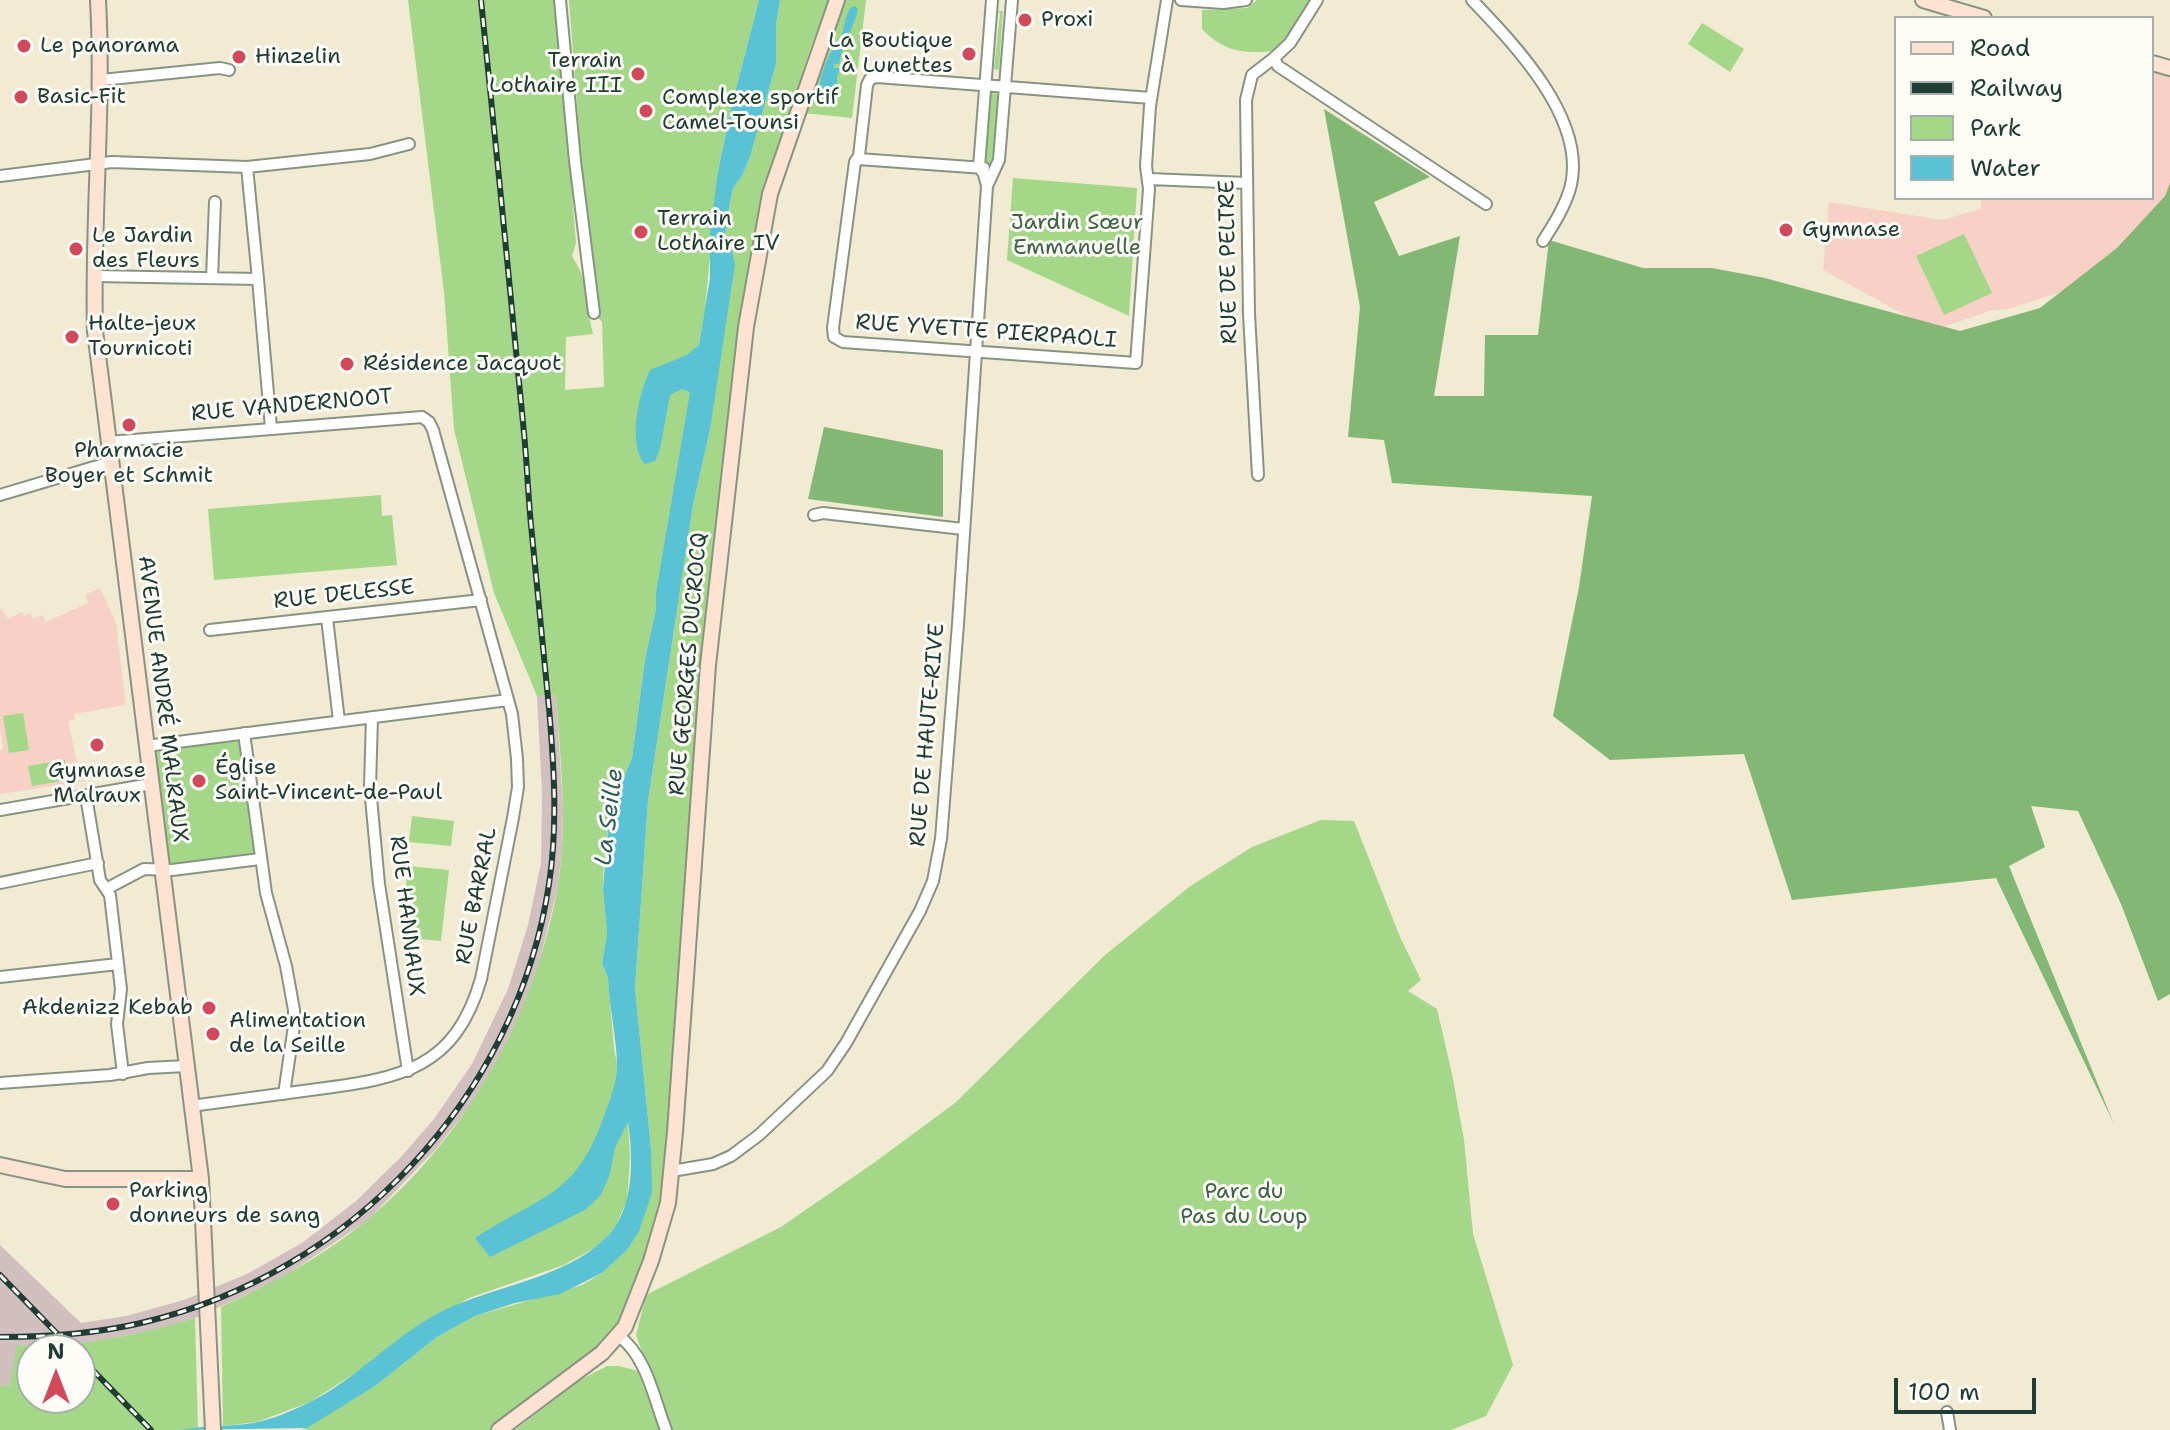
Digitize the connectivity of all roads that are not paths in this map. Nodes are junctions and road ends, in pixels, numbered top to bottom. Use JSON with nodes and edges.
{"nodes":[{"id":1,"x":98,"y":0,"type":"edge"},
{"id":2,"x":560,"y":0,"type":"edge"},
{"id":3,"x":837,"y":0,"type":"edge"},
{"id":4,"x":992,"y":0,"type":"edge"},
{"id":5,"x":1012,"y":0,"type":"edge"},
{"id":6,"x":1167,"y":0,"type":"edge"},
{"id":7,"x":1181,"y":0,"type":"edge"},
{"id":8,"x":1246,"y":0,"type":"edge"},
{"id":9,"x":1317,"y":0,"type":"edge"},
{"id":10,"x":1472,"y":0,"type":"edge"},
{"id":11,"x":1923,"y":0,"type":"edge"},
{"id":12,"x":1977,"y":16,"type":"edge"},
{"id":13,"x":1274,"y":58,"type":"junction"},
{"id":14,"x":229,"y":70,"type":"dead end"},
{"id":15,"x":101,"y":80,"type":"junction"},
{"id":16,"x":985,"y":85,"type":"junction"},
{"id":17,"x":1005,"y":87,"type":"junction"},
{"id":18,"x":1151,"y":98,"type":"junction"},
{"id":19,"x":409,"y":144,"type":"dead end"},
{"id":20,"x":858,"y":159,"type":"junction"},
{"id":21,"x":100,"y":163,"type":"junction"},
{"id":22,"x":247,"y":167,"type":"junction"},
{"id":23,"x":979,"y":167,"type":"junction"},
{"id":24,"x":996,"y":169,"type":"junction"},
{"id":25,"x":0,"y":176,"type":"edge"},
{"id":26,"x":1149,"y":179,"type":"junction"},
{"id":27,"x":1247,"y":183,"type":"junction"},
{"id":28,"x":987,"y":186,"type":"junction"},
{"id":29,"x":215,"y":202,"type":"dead end"},
{"id":30,"x":1486,"y":204,"type":"dead end"},
{"id":31,"x":1543,"y":241,"type":"dead end"},
{"id":32,"x":95,"y":276,"type":"junction"},
{"id":33,"x":212,"y":278,"type":"junction"},
{"id":34,"x":258,"y":279,"type":"junction"},
{"id":35,"x":594,"y":313,"type":"dead end"},
{"id":36,"x":975,"y":351,"type":"junction"},
{"id":37,"x":271,"y":428,"type":"junction"},
{"id":38,"x":108,"y":442,"type":"junction"},
{"id":39,"x":111,"y":462,"type":"junction"},
{"id":40,"x":1258,"y":475,"type":"dead end"},
{"id":41,"x":0,"y":495,"type":"edge"},
{"id":42,"x":814,"y":515,"type":"dead end"},
{"id":43,"x":963,"y":529,"type":"junction"},
{"id":44,"x":481,"y":600,"type":"junction"},
{"id":45,"x":327,"y":618,"type":"junction"},
{"id":46,"x":210,"y":630,"type":"dead end"},
{"id":47,"x":508,"y":700,"type":"junction"},
{"id":48,"x":372,"y":717,"type":"junction"},
{"id":49,"x":339,"y":721,"type":"junction"},
{"id":50,"x":244,"y":733,"type":"junction"},
{"id":51,"x":146,"y":746,"type":"junction"},
{"id":52,"x":151,"y":784,"type":"junction"},
{"id":53,"x":86,"y":796,"type":"junction"},
{"id":54,"x":0,"y":810,"type":"edge"},
{"id":55,"x":260,"y":859,"type":"junction"},
{"id":56,"x":98,"y":863,"type":"junction"},
{"id":57,"x":161,"y":868,"type":"junction"},
{"id":58,"x":0,"y":883,"type":"edge"},
{"id":59,"x":106,"y":889,"type":"junction"},
{"id":60,"x":118,"y":964,"type":"junction"},
{"id":61,"x":0,"y":977,"type":"edge"},
{"id":62,"x":186,"y":1066,"type":"junction"},
{"id":63,"x":408,"y":1071,"type":"junction"},
{"id":64,"x":123,"y":1074,"type":"junction"},
{"id":65,"x":0,"y":1083,"type":"edge"},
{"id":66,"x":284,"y":1094,"type":"junction"},
{"id":67,"x":191,"y":1106,"type":"junction"},
{"id":68,"x":0,"y":1165,"type":"edge"},
{"id":69,"x":672,"y":1171,"type":"junction"},
{"id":70,"x":201,"y":1179,"type":"junction"},
{"id":71,"x":619,"y":1336,"type":"junction"},
{"id":72,"x":1947,"y":1412,"type":"dead end"},
{"id":73,"x":213,"y":1430,"type":"edge"},
{"id":74,"x":499,"y":1430,"type":"edge"},
{"id":75,"x":666,"y":1430,"type":"edge"},
{"id":76,"x":1950,"y":1430,"type":"edge"}],
"edges":[{"from":1,"to":15,"type":"street","name":"AVENUE ANDRÉ MALRAUX"},
{"from":2,"to":35,"type":"street"},
{"from":3,"to":69,"type":"street","name":"RUE GEORGES DUCROCQ"},
{"from":4,"to":16,"type":"street","name":"RUE DE HAUTE-RIVE"},
{"from":5,"to":17,"type":"street","name":"RUE DE HAUTE-RIVE"},
{"from":6,"to":18,"type":"street"},
{"from":7,"to":8,"type":"street"},
{"from":9,"to":13,"type":"street","name":"RUE DE PELTRE"},
{"from":10,"to":31,"type":"street"},
{"from":11,"to":12,"type":"street"},
{"from":13,"to":27,"type":"street","name":"RUE DE PELTRE"},
{"from":13,"to":30,"type":"street"},
{"from":14,"to":15,"type":"street"},
{"from":15,"to":21,"type":"street","name":"AVENUE ANDRÉ MALRAUX"},
{"from":16,"to":17,"type":"street"},
{"from":16,"to":20,"type":"street"},
{"from":16,"to":23,"type":"street","name":"RUE DE HAUTE-RIVE"},
{"from":17,"to":18,"type":"street"},
{"from":17,"to":24,"type":"street","name":"RUE DE HAUTE-RIVE"},
{"from":18,"to":26,"type":"street"},
{"from":19,"to":22,"type":"street"},
{"from":20,"to":23,"type":"street"},
{"from":20,"to":36,"type":"street","name":"RUE YVETTE PIERPAOLI"},
{"from":21,"to":22,"type":"street"},
{"from":21,"to":25,"type":"street"},
{"from":21,"to":32,"type":"street","name":"AVENUE ANDRÉ MALRAUX"},
{"from":22,"to":34,"type":"street"},
{"from":23,"to":24,"type":"street"},
{"from":23,"to":28,"type":"street","name":"RUE DE HAUTE-RIVE"},
{"from":24,"to":28,"type":"street","name":"RUE DE HAUTE-RIVE"},
{"from":26,"to":27,"type":"street"},
{"from":26,"to":36,"type":"street","name":"RUE YVETTE PIERPAOLI"},
{"from":27,"to":40,"type":"street","name":"RUE DE PELTRE"},
{"from":28,"to":36,"type":"street","name":"RUE DE HAUTE-RIVE"},
{"from":29,"to":33,"type":"street"},
{"from":32,"to":33,"type":"street"},
{"from":32,"to":38,"type":"street","name":"AVENUE ANDRÉ MALRAUX"},
{"from":33,"to":34,"type":"street"},
{"from":34,"to":37,"type":"street"},
{"from":36,"to":43,"type":"street","name":"RUE DE HAUTE-RIVE"},
{"from":37,"to":38,"type":"street","name":"RUE VANDERNOOT"},
{"from":37,"to":44,"type":"street","name":"RUE VANDERNOOT"},
{"from":38,"to":39,"type":"street","name":"AVENUE ANDRÉ MALRAUX"},
{"from":39,"to":41,"type":"street"},
{"from":39,"to":51,"type":"street","name":"AVENUE ANDRÉ MALRAUX"},
{"from":42,"to":43,"type":"street"},
{"from":43,"to":69,"type":"street","name":"RUE DE HAUTE-RIVE"},
{"from":44,"to":45,"type":"street","name":"RUE DELESSE"},
{"from":44,"to":47,"type":"street","name":"RUE VANDERNOOT"},
{"from":45,"to":46,"type":"street","name":"RUE DELESSE"},
{"from":45,"to":49,"type":"street"},
{"from":47,"to":48,"type":"street"},
{"from":47,"to":63,"type":"street","name":"RUE BARRAL"},
{"from":48,"to":49,"type":"street"},
{"from":48,"to":63,"type":"street","name":"RUE HANNAUX"},
{"from":49,"to":50,"type":"street"},
{"from":50,"to":51,"type":"street"},
{"from":50,"to":55,"type":"street"},
{"from":51,"to":52,"type":"street","name":"AVENUE ANDRÉ MALRAUX"},
{"from":52,"to":53,"type":"street"},
{"from":52,"to":57,"type":"street","name":"AVENUE ANDRÉ MALRAUX"},
{"from":53,"to":54,"type":"street"},
{"from":53,"to":56,"type":"street"},
{"from":55,"to":57,"type":"street"},
{"from":55,"to":66,"type":"street"},
{"from":56,"to":58,"type":"street"},
{"from":56,"to":59,"type":"street"},
{"from":57,"to":59,"type":"street"},
{"from":57,"to":62,"type":"street","name":"AVENUE ANDRÉ MALRAUX"},
{"from":59,"to":60,"type":"street"},
{"from":60,"to":61,"type":"street"},
{"from":60,"to":64,"type":"street"},
{"from":62,"to":64,"type":"street"},
{"from":62,"to":67,"type":"street","name":"AVENUE ANDRÉ MALRAUX"},
{"from":63,"to":66,"type":"street","name":"RUE BARRAL"},
{"from":64,"to":65,"type":"street"},
{"from":66,"to":67,"type":"street","name":"RUE BARRAL"},
{"from":67,"to":70,"type":"street","name":"AVENUE ANDRÉ MALRAUX"},
{"from":68,"to":70,"type":"street"},
{"from":69,"to":71,"type":"street","name":"RUE GEORGES DUCROCQ"},
{"from":70,"to":73,"type":"street","name":"AVENUE ANDRÉ MALRAUX"},
{"from":71,"to":74,"type":"street"},
{"from":71,"to":75,"type":"street"},
{"from":72,"to":76,"type":"street"}]}
